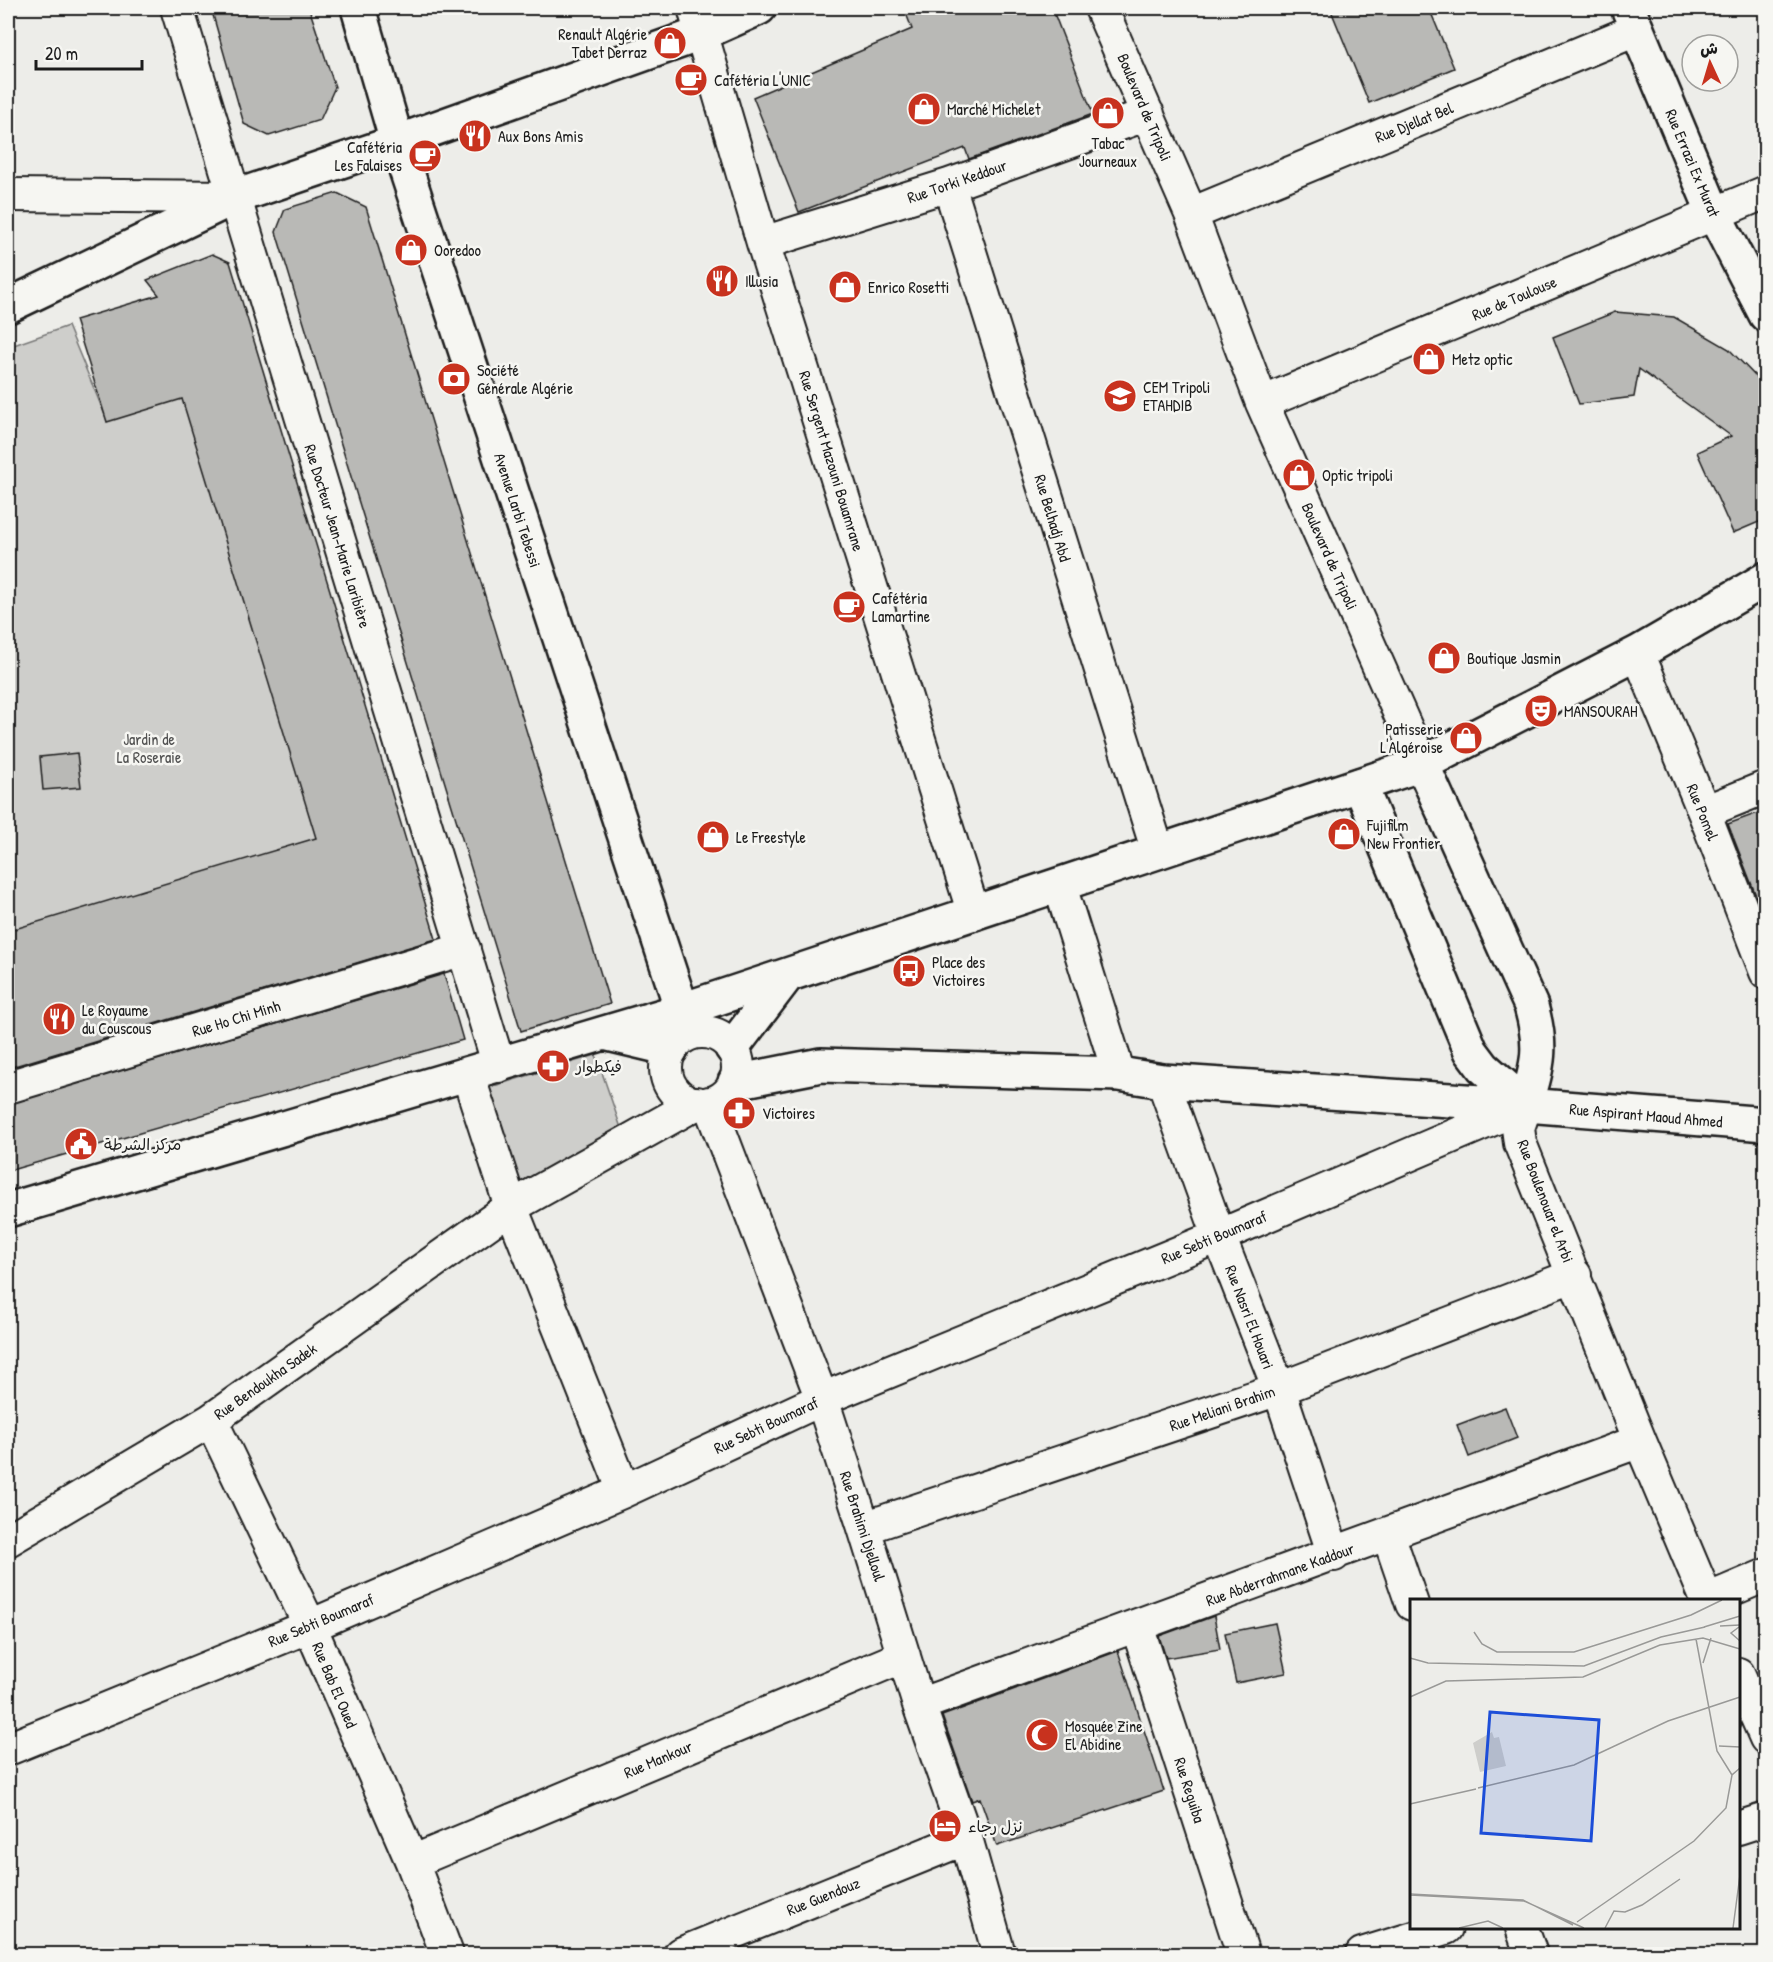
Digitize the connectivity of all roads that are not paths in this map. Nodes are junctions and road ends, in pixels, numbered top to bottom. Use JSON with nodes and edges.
{"nodes":[{"id":1,"x":177,"y":8,"type":"edge"},
{"id":2,"x":358,"y":8,"type":"edge"},
{"id":3,"x":759,"y":8,"type":"edge"},
{"id":4,"x":1101,"y":8,"type":"edge"},
{"id":5,"x":1632,"y":19,"type":"edge"},
{"id":6,"x":698,"y":20,"type":"edge"},
{"id":7,"x":1148,"y":114,"type":"junction"},
{"id":8,"x":397,"y":142,"type":"junction"},
{"id":9,"x":949,"y":185,"type":"junction"},
{"id":10,"x":1766,"y":192,"type":"edge"},
{"id":11,"x":8,"y":195,"type":"edge"},
{"id":12,"x":235,"y":197,"type":"junction"},
{"id":13,"x":1191,"y":214,"type":"junction"},
{"id":14,"x":1714,"y":214,"type":"junction"},
{"id":15,"x":764,"y":243,"type":"junction"},
{"id":16,"x":8,"y":306,"type":"edge"},
{"id":17,"x":1766,"y":315,"type":"edge"},
{"id":18,"x":1262,"y":403,"type":"junction"},
{"id":19,"x":1766,"y":579,"type":"edge"},
{"id":20,"x":1638,"y":652,"type":"junction"},
{"id":21,"x":1422,"y":764,"type":"junction"},
{"id":22,"x":1360,"y":785,"type":"junction"},
{"id":23,"x":1766,"y":787,"type":"edge"},
{"id":24,"x":1704,"y":812,"type":"junction"},
{"id":25,"x":1158,"y":852,"type":"junction"},
{"id":26,"x":1060,"y":886,"type":"junction"},
{"id":27,"x":974,"y":914,"type":"junction"},
{"id":28,"x":464,"y":949,"type":"junction"},
{"id":29,"x":1766,"y":972,"type":"edge"},
{"id":30,"x":786,"y":977,"type":"junction"},
{"id":31,"x":682,"y":1010,"type":"junction"},
{"id":32,"x":607,"y":1034,"type":"junction"},
{"id":33,"x":732,"y":1048,"type":"junction"},
{"id":34,"x":671,"y":1049,"type":"junction"},
{"id":35,"x":499,"y":1066,"type":"junction"},
{"id":36,"x":1119,"y":1074,"type":"junction"},
{"id":37,"x":468,"y":1075,"type":"junction"},
{"id":38,"x":1163,"y":1081,"type":"junction"},
{"id":39,"x":735,"y":1082,"type":"junction"},
{"id":40,"x":8,"y":1087,"type":"edge"},
{"id":41,"x":703,"y":1103,"type":"junction"},
{"id":42,"x":1526,"y":1105,"type":"junction"},
{"id":43,"x":1766,"y":1124,"type":"edge"},
{"id":44,"x":511,"y":1207,"type":"junction"},
{"id":45,"x":8,"y":1210,"type":"edge"},
{"id":46,"x":1219,"y":1236,"type":"junction"},
{"id":47,"x":1575,"y":1275,"type":"junction"},
{"id":48,"x":1279,"y":1389,"type":"junction"},
{"id":49,"x":822,"y":1399,"type":"junction"},
{"id":50,"x":211,"y":1420,"type":"junction"},
{"id":51,"x":1640,"y":1441,"type":"junction"},
{"id":52,"x":624,"y":1491,"type":"junction"},
{"id":53,"x":864,"y":1528,"type":"junction"},
{"id":54,"x":1388,"y":1534,"type":"junction"},
{"id":55,"x":8,"y":1540,"type":"edge"},
{"id":56,"x":1334,"y":1555,"type":"junction"},
{"id":57,"x":1766,"y":1575,"type":"edge"},
{"id":58,"x":1410,"y":1599,"type":"edge"},
{"id":59,"x":1707,"y":1599,"type":"edge"},
{"id":60,"x":1709,"y":1599,"type":"edge"},
{"id":61,"x":309,"y":1626,"type":"junction"},
{"id":62,"x":1137,"y":1626,"type":"junction"},
{"id":63,"x":904,"y":1656,"type":"junction"},
{"id":64,"x":1740,"y":1679,"type":"edge"},
{"id":65,"x":919,"y":1705,"type":"junction"},
{"id":66,"x":1766,"y":1738,"type":"edge"},
{"id":67,"x":8,"y":1749,"type":"edge"},
{"id":68,"x":1766,"y":1819,"type":"edge"},
{"id":69,"x":1740,"y":1827,"type":"edge"},
{"id":70,"x":966,"y":1838,"type":"junction"},
{"id":71,"x":412,"y":1862,"type":"junction"},
{"id":72,"x":1443,"y":1929,"type":"edge"},
{"id":73,"x":1522,"y":1929,"type":"edge"},
{"id":74,"x":447,"y":1954,"type":"edge"},
{"id":75,"x":680,"y":1954,"type":"edge"},
{"id":76,"x":999,"y":1954,"type":"edge"},
{"id":77,"x":1243,"y":1954,"type":"edge"},
{"id":78,"x":1362,"y":1954,"type":"edge"},
{"id":79,"x":1531,"y":1954,"type":"edge"}],
"edges":[{"from":1,"to":12,"type":"street","name":"Rue Docteur Jean-Marie Laribière"},
{"from":2,"to":8,"type":"street","name":"Avenue Larbi Tebessi"},
{"from":3,"to":6,"type":"street"},
{"from":4,"to":7,"type":"street","name":"Boulevard de Tripoli"},
{"from":5,"to":13,"type":"street","name":"Rue Djellat Bel"},
{"from":5,"to":14,"type":"street","name":"Rue Errazi Ex Murat"},
{"from":6,"to":8,"type":"street"},
{"from":6,"to":15,"type":"street","name":"Rue Sergent Mazouni Bouamrane"},
{"from":7,"to":9,"type":"street","name":"Rue Torki Keddour"},
{"from":7,"to":13,"type":"street","name":"Boulevard de Tripoli"},
{"from":8,"to":12,"type":"street"},
{"from":8,"to":31,"type":"street","name":"Avenue Larbi Tebessi"},
{"from":9,"to":15,"type":"street","name":"Rue Torki Keddour"},
{"from":9,"to":25,"type":"street","name":"Rue Belhadj Abd"},
{"from":10,"to":14,"type":"street","name":"Rue de Toulouse"},
{"from":11,"to":12,"type":"street"},
{"from":12,"to":16,"type":"street"},
{"from":12,"to":28,"type":"street","name":"Rue Docteur Jean-Marie Laribière"},
{"from":13,"to":18,"type":"street","name":"Boulevard de Tripoli"},
{"from":14,"to":17,"type":"street","name":"Rue Errazi Ex Murat"},
{"from":14,"to":18,"type":"street","name":"Rue de Toulouse"},
{"from":15,"to":27,"type":"street","name":"Rue Sergent Mazouni Bouamrane"},
{"from":18,"to":21,"type":"street","name":"Boulevard de Tripoli"},
{"from":19,"to":20,"type":"street"},
{"from":20,"to":21,"type":"street"},
{"from":20,"to":24,"type":"street","name":"Rue Pomel"},
{"from":21,"to":22,"type":"street"},
{"from":21,"to":42,"type":"street","name":"Boulevard de Tripoli"},
{"from":22,"to":25,"type":"street"},
{"from":22,"to":42,"type":"street"},
{"from":23,"to":24,"type":"street"},
{"from":24,"to":29,"type":"street","name":"Rue Pomel"},
{"from":25,"to":26,"type":"street"},
{"from":26,"to":27,"type":"street"},
{"from":26,"to":36,"type":"street"},
{"from":27,"to":30,"type":"street"},
{"from":28,"to":35,"type":"street","name":"Rue Docteur Jean-Marie Laribière"},
{"from":28,"to":40,"type":"street","name":"Rue Ho Chi Minh"},
{"from":30,"to":31,"type":"street"},
{"from":30,"to":33,"type":"street"},
{"from":31,"to":32,"type":"street"},
{"from":32,"to":34,"type":"street"},
{"from":32,"to":35,"type":"street"},
{"from":33,"to":34,"type":"street"},
{"from":33,"to":39,"type":"street"},
{"from":34,"to":41,"type":"street"},
{"from":35,"to":37,"type":"street"},
{"from":36,"to":38,"type":"street","name":"Rue Aspirant Maoud Ahmed"},
{"from":36,"to":39,"type":"street","name":"Rue Aspirant Maoud Ahmed"},
{"from":37,"to":44,"type":"street"},
{"from":37,"to":45,"type":"street"},
{"from":38,"to":42,"type":"street","name":"Rue Aspirant Maoud Ahmed"},
{"from":38,"to":46,"type":"street","name":"Rue Nasri El Houari"},
{"from":39,"to":41,"type":"street"},
{"from":41,"to":44,"type":"street","name":"Rue Bendoukha Sadek"},
{"from":41,"to":49,"type":"street","name":"Rue Brahimi Djelloul"},
{"from":42,"to":43,"type":"street","name":"Rue Aspirant Maoud Ahmed"},
{"from":42,"to":46,"type":"street","name":"Rue Sebti Boumaraf"},
{"from":42,"to":47,"type":"street","name":"Rue Boulenouar el Arbi"},
{"from":44,"to":50,"type":"street","name":"Rue Bendoukha Sadek"},
{"from":44,"to":52,"type":"street"},
{"from":46,"to":48,"type":"street","name":"Rue Nasri El Houari"},
{"from":46,"to":49,"type":"street","name":"Rue Sebti Boumaraf"},
{"from":47,"to":48,"type":"street","name":"Rue Meliani Brahim"},
{"from":47,"to":51,"type":"street","name":"Rue Boulenouar el Arbi"},
{"from":48,"to":53,"type":"street","name":"Rue Meliani Brahim"},
{"from":48,"to":56,"type":"street","name":"Rue Nasri El Houari"},
{"from":49,"to":52,"type":"street","name":"Rue Sebti Boumaraf"},
{"from":49,"to":53,"type":"street","name":"Rue Brahimi Djelloul"},
{"from":50,"to":55,"type":"street","name":"Rue Bendoukha Sadek"},
{"from":50,"to":61,"type":"street","name":"Rue Bab El Oued"},
{"from":51,"to":54,"type":"street","name":"Rue Abderrahmane Kaddour"},
{"from":51,"to":59,"type":"street","name":"Rue Boulenouar el Arbi"},
{"from":52,"to":61,"type":"street","name":"Rue Sebti Boumaraf"},
{"from":53,"to":63,"type":"street","name":"Rue Brahimi Djelloul"},
{"from":54,"to":56,"type":"street","name":"Rue Abderrahmane Kaddour"},
{"from":54,"to":58,"type":"street"},
{"from":56,"to":62,"type":"street","name":"Rue Abderrahmane Kaddour"},
{"from":57,"to":60,"type":"street"},
{"from":61,"to":67,"type":"street","name":"Rue Sebti Boumaraf"},
{"from":61,"to":71,"type":"street","name":"Rue Bab El Oued"},
{"from":62,"to":65,"type":"street","name":"Rue Abderrahmane Kaddour"},
{"from":62,"to":77,"type":"street","name":"Rue Reguiba"},
{"from":63,"to":65,"type":"street","name":"Rue Brahimi Djelloul"},
{"from":63,"to":71,"type":"street","name":"Rue Mankour"},
{"from":64,"to":66,"type":"street"},
{"from":65,"to":70,"type":"street","name":"Rue Brahimi Djelloul"},
{"from":68,"to":69,"type":"street"},
{"from":70,"to":75,"type":"street","name":"Rue Guendouz"},
{"from":70,"to":76,"type":"street","name":"Rue Brahimi Djelloul"},
{"from":71,"to":74,"type":"street","name":"Rue Bab El Oued"},
{"from":72,"to":78,"type":"street"},
{"from":73,"to":79,"type":"street"}]}
